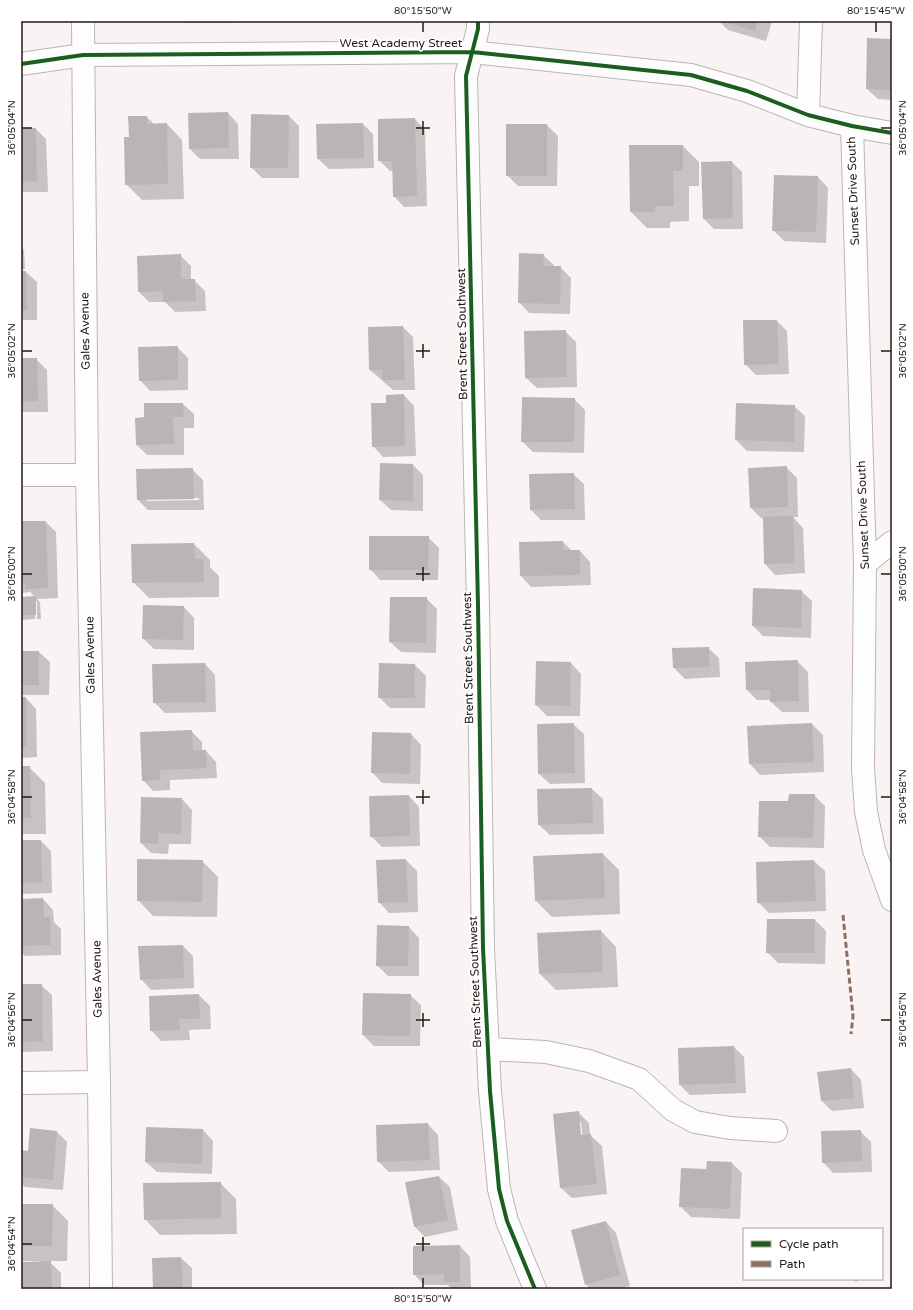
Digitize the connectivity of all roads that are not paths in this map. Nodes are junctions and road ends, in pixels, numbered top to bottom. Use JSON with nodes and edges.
{"nodes":[{"id":1,"x":83,"y":21,"type":"edge"},
{"id":2,"x":478,"y":21,"type":"edge"},
{"id":3,"x":811,"y":21,"type":"edge"},
{"id":4,"x":472,"y":52,"type":"junction"},
{"id":5,"x":83,"y":55,"type":"junction"},
{"id":6,"x":21,"y":64,"type":"edge"},
{"id":7,"x":808,"y":115,"type":"junction"},
{"id":8,"x":852,"y":126,"type":"junction"},
{"id":9,"x":892,"y":133,"type":"edge"},
{"id":10,"x":21,"y":475,"type":"edge"},
{"id":11,"x":87,"y":475,"type":"junction"},
{"id":12,"x":892,"y":542,"type":"edge"},
{"id":13,"x":865,"y":564,"type":"junction"},
{"id":14,"x":892,"y":900,"type":"edge"},
{"id":15,"x":488,"y":1049,"type":"junction"},
{"id":16,"x":99,"y":1082,"type":"junction"},
{"id":17,"x":21,"y":1083,"type":"edge"},
{"id":18,"x":776,"y":1130,"type":"dead end"},
{"id":19,"x":101,"y":1289,"type":"edge"},
{"id":20,"x":535,"y":1289,"type":"edge"}],
"edges":[{"from":1,"to":5,"type":"street","name":"Gales Avenue"},
{"from":2,"to":4,"type":"street","name":"Brent Street Southwest"},
{"from":3,"to":7,"type":"street"},
{"from":4,"to":5,"type":"street","name":"West Academy Street"},
{"from":4,"to":7,"type":"street","name":"West Academy Street"},
{"from":4,"to":15,"type":"street","name":"Brent Street Southwest"},
{"from":5,"to":6,"type":"street","name":"West Academy Street"},
{"from":5,"to":11,"type":"street","name":"Gales Avenue"},
{"from":7,"to":8,"type":"street","name":"West Academy Street"},
{"from":8,"to":9,"type":"street","name":"West Academy Street"},
{"from":8,"to":13,"type":"street","name":"Sunset Drive South"},
{"from":10,"to":11,"type":"street"},
{"from":11,"to":16,"type":"street","name":"Gales Avenue"},
{"from":12,"to":13,"type":"street"},
{"from":13,"to":14,"type":"street","name":"Sunset Drive South"},
{"from":15,"to":18,"type":"street"},
{"from":15,"to":20,"type":"street","name":"Brent Street Southwest"},
{"from":16,"to":17,"type":"street"},
{"from":16,"to":19,"type":"street","name":"Gales Avenue"}]}
